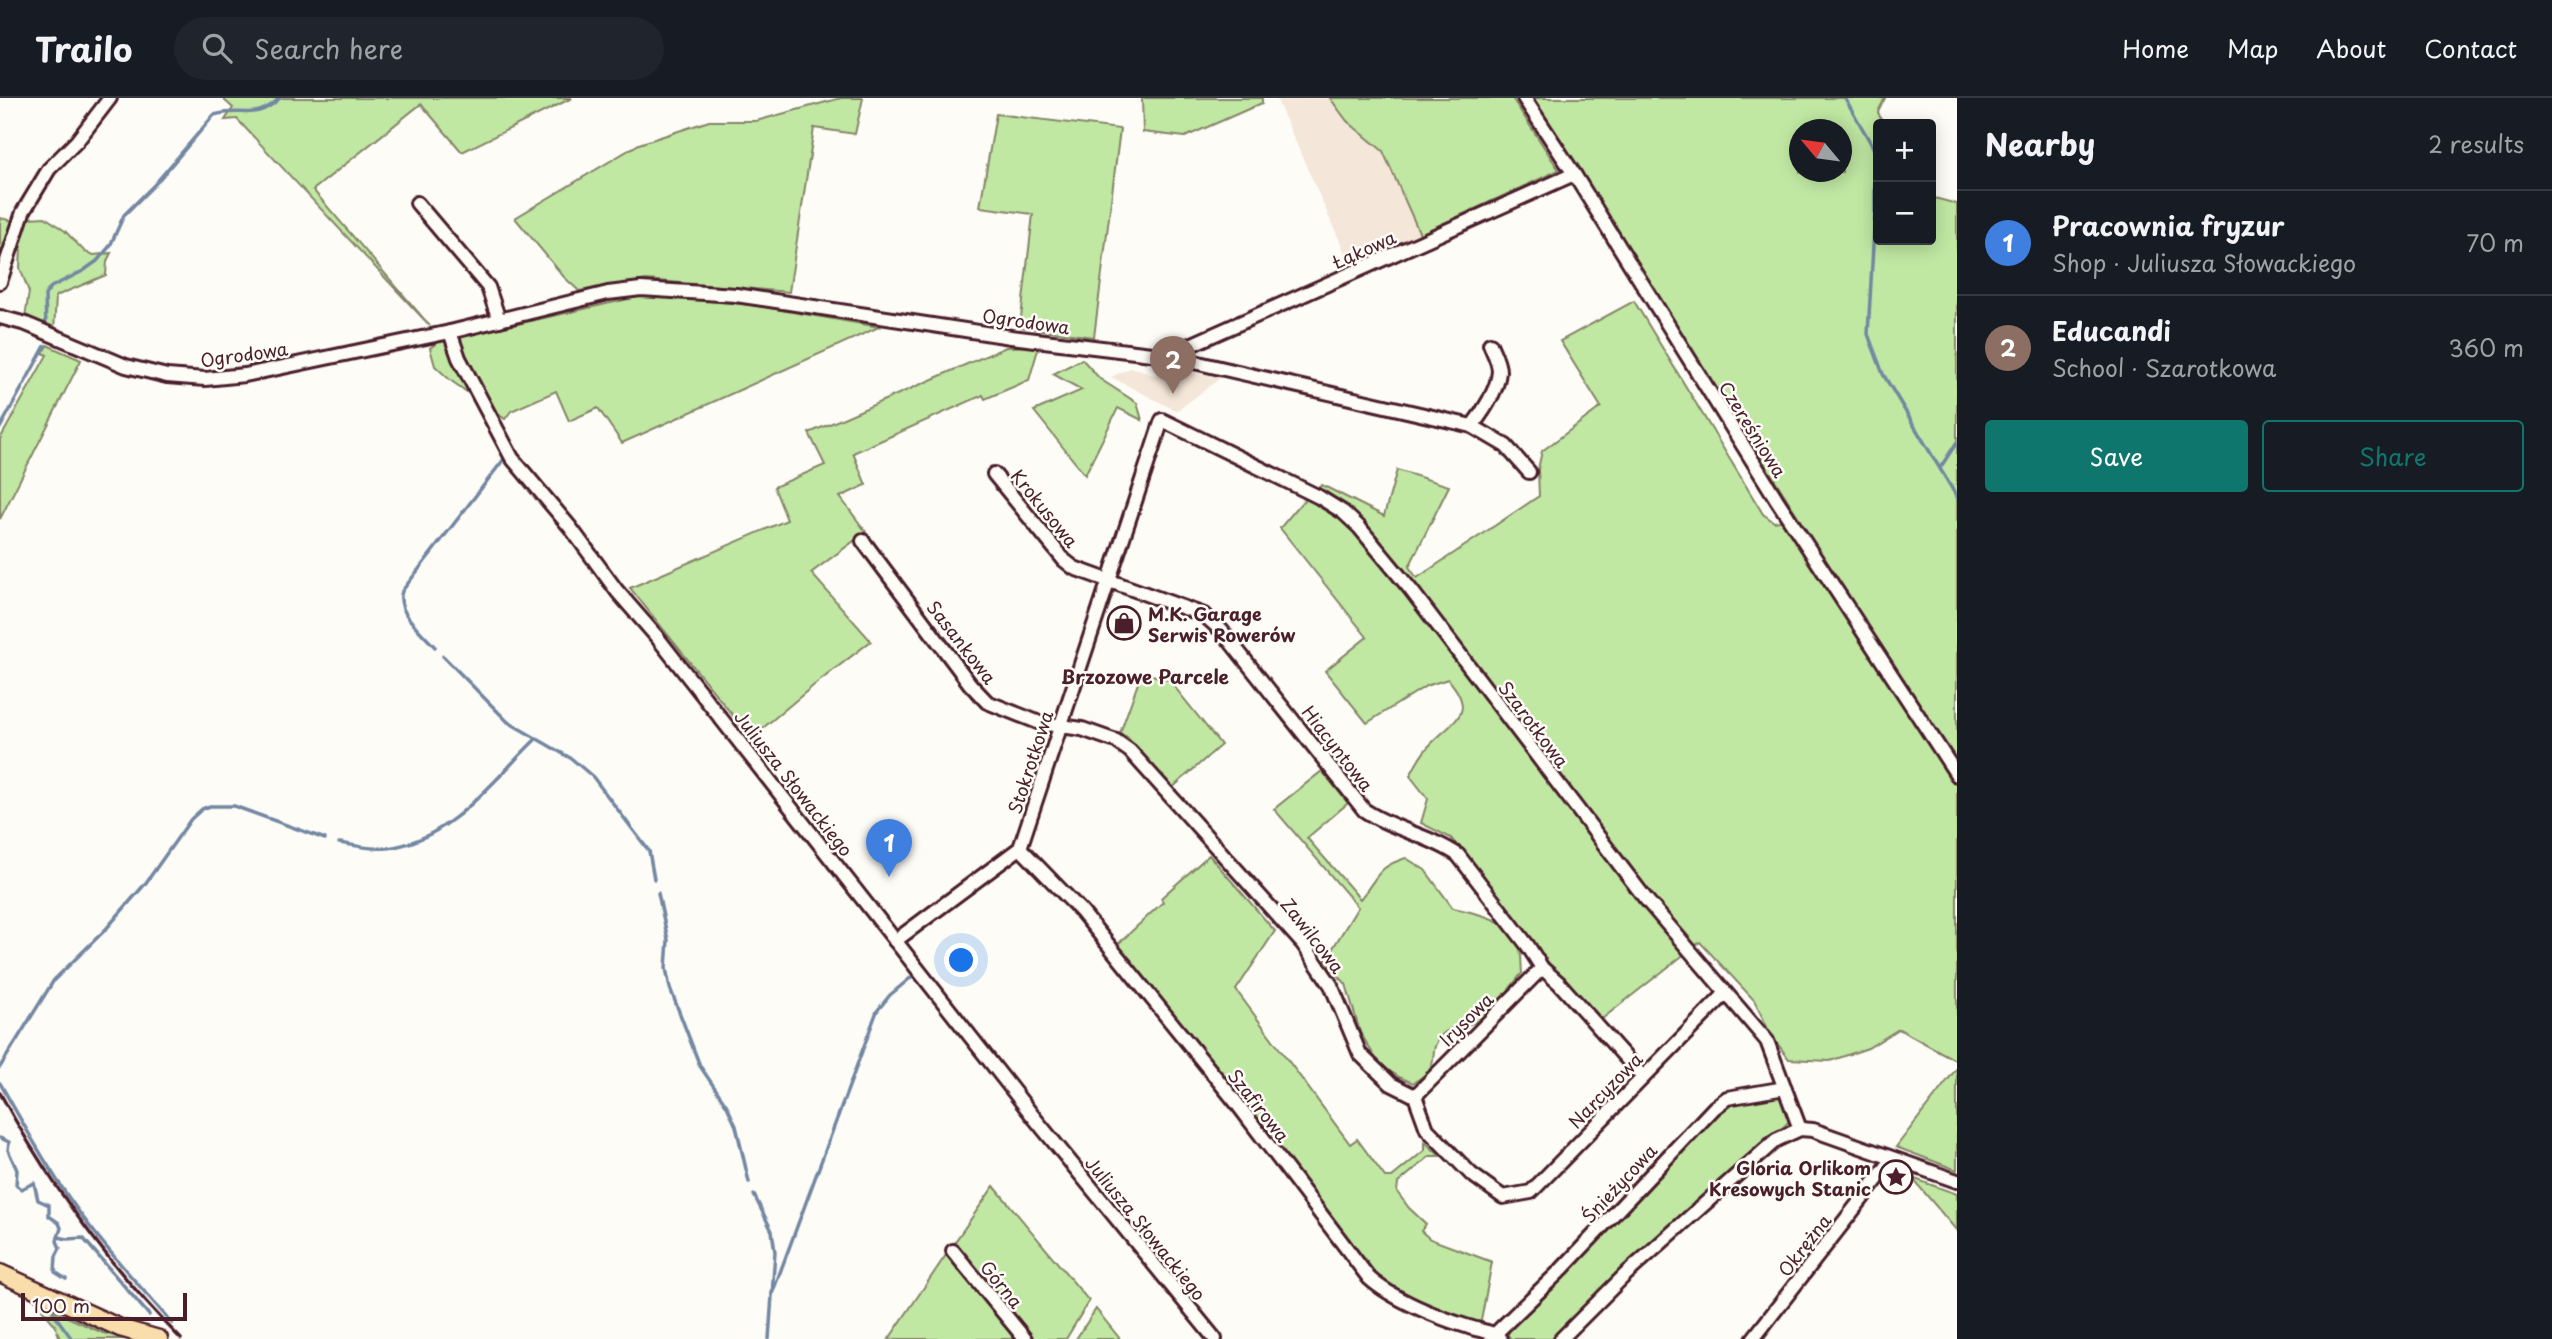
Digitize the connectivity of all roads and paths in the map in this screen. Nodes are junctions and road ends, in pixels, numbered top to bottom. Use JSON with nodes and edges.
{"nodes":[{"id":1,"x":110,"y":98,"type":"edge"},
{"id":2,"x":1524,"y":98,"type":"edge"},
{"id":3,"x":1574,"y":174,"type":"junction"},
{"id":4,"x":417,"y":203,"type":"dead end"},
{"id":5,"x":0,"y":282,"type":"edge"},
{"id":6,"x":0,"y":317,"type":"edge"},
{"id":7,"x":499,"y":320,"type":"junction"},
{"id":8,"x":450,"y":332,"type":"junction"},
{"id":9,"x":1490,"y":344,"type":"dead end"},
{"id":10,"x":1168,"y":356,"type":"junction"},
{"id":11,"x":1162,"y":420,"type":"joint"},
{"id":12,"x":1472,"y":426,"type":"junction"},
{"id":13,"x":1529,"y":472,"type":"dead end"},
{"id":14,"x":994,"y":474,"type":"dead end"},
{"id":15,"x":863,"y":541,"type":"dead end"},
{"id":16,"x":1108,"y":581,"type":"junction"},
{"id":17,"x":1060,"y":726,"type":"junction"},
{"id":18,"x":1957,"y":775,"type":"edge"},
{"id":19,"x":1020,"y":848,"type":"junction"},
{"id":20,"x":895,"y":941,"type":"junction"},
{"id":21,"x":1542,"y":968,"type":"junction"},
{"id":22,"x":1725,"y":994,"type":"junction"},
{"id":23,"x":1643,"y":1077,"type":"junction"},
{"id":24,"x":1785,"y":1088,"type":"junction"},
{"id":25,"x":1415,"y":1096,"type":"junction"},
{"id":26,"x":1800,"y":1129,"type":"junction"},
{"id":27,"x":1892,"y":1160,"type":"junction"},
{"id":28,"x":1957,"y":1181,"type":"edge"},
{"id":29,"x":953,"y":1251,"type":"dead end"},
{"id":30,"x":0,"y":1273,"type":"edge"},
{"id":31,"x":1497,"y":1336,"type":"edge"},
{"id":32,"x":159,"y":1339,"type":"edge"},
{"id":33,"x":1025,"y":1339,"type":"edge"},
{"id":34,"x":1215,"y":1339,"type":"edge"},
{"id":35,"x":1560,"y":1339,"type":"edge"},
{"id":36,"x":1753,"y":1339,"type":"edge"}],
"edges":[{"from":1,"to":5,"type":"street"},
{"from":2,"to":3,"type":"street","name":"Czereśniowa"},
{"from":3,"to":10,"type":"street","name":"Łąkowa"},
{"from":3,"to":18,"type":"street","name":"Czereśniowa"},
{"from":4,"to":7,"type":"street"},
{"from":6,"to":8,"type":"street","name":"Ogrodowa"},
{"from":7,"to":8,"type":"street","name":"Ogrodowa"},
{"from":7,"to":10,"type":"street","name":"Ogrodowa"},
{"from":8,"to":20,"type":"street","name":"Juliusza Słowackiego"},
{"from":9,"to":12,"type":"street"},
{"from":10,"to":12,"type":"street","name":"Ogrodowa"},
{"from":11,"to":16,"type":"street","name":"Stokrotkowa"},
{"from":11,"to":22,"type":"street","name":"Szarotkowa"},
{"from":12,"to":13,"type":"street","name":"Ogrodowa"},
{"from":14,"to":16,"type":"street","name":"Krokusowa"},
{"from":15,"to":17,"type":"street","name":"Sasankowa"},
{"from":16,"to":17,"type":"street","name":"Stokrotkowa"},
{"from":16,"to":21,"type":"street","name":"Hiacyntowa"},
{"from":17,"to":19,"type":"street","name":"Stokrotkowa"},
{"from":17,"to":25,"type":"street","name":"Zawilcowa"},
{"from":19,"to":20,"type":"street"},
{"from":19,"to":31,"type":"street","name":"Szafirowa"},
{"from":20,"to":34,"type":"street","name":"Juliusza Słowackiego"},
{"from":21,"to":23,"type":"street","name":"Hiacyntowa"},
{"from":21,"to":25,"type":"street","name":"Irysowa"},
{"from":22,"to":23,"type":"street","name":"Narcyzowa"},
{"from":22,"to":24,"type":"street","name":"Szarotkowa"},
{"from":23,"to":25,"type":"street","name":"Narcyzowa"},
{"from":24,"to":26,"type":"street","name":"Szarotkowa"},
{"from":24,"to":31,"type":"street","name":"Śnieżycowa"},
{"from":26,"to":27,"type":"street"},
{"from":26,"to":35,"type":"street"},
{"from":27,"to":28,"type":"street"},
{"from":27,"to":36,"type":"street","name":"Okrężna"},
{"from":29,"to":33,"type":"street","name":"Górna"},
{"from":30,"to":32,"type":"main road"}]}
